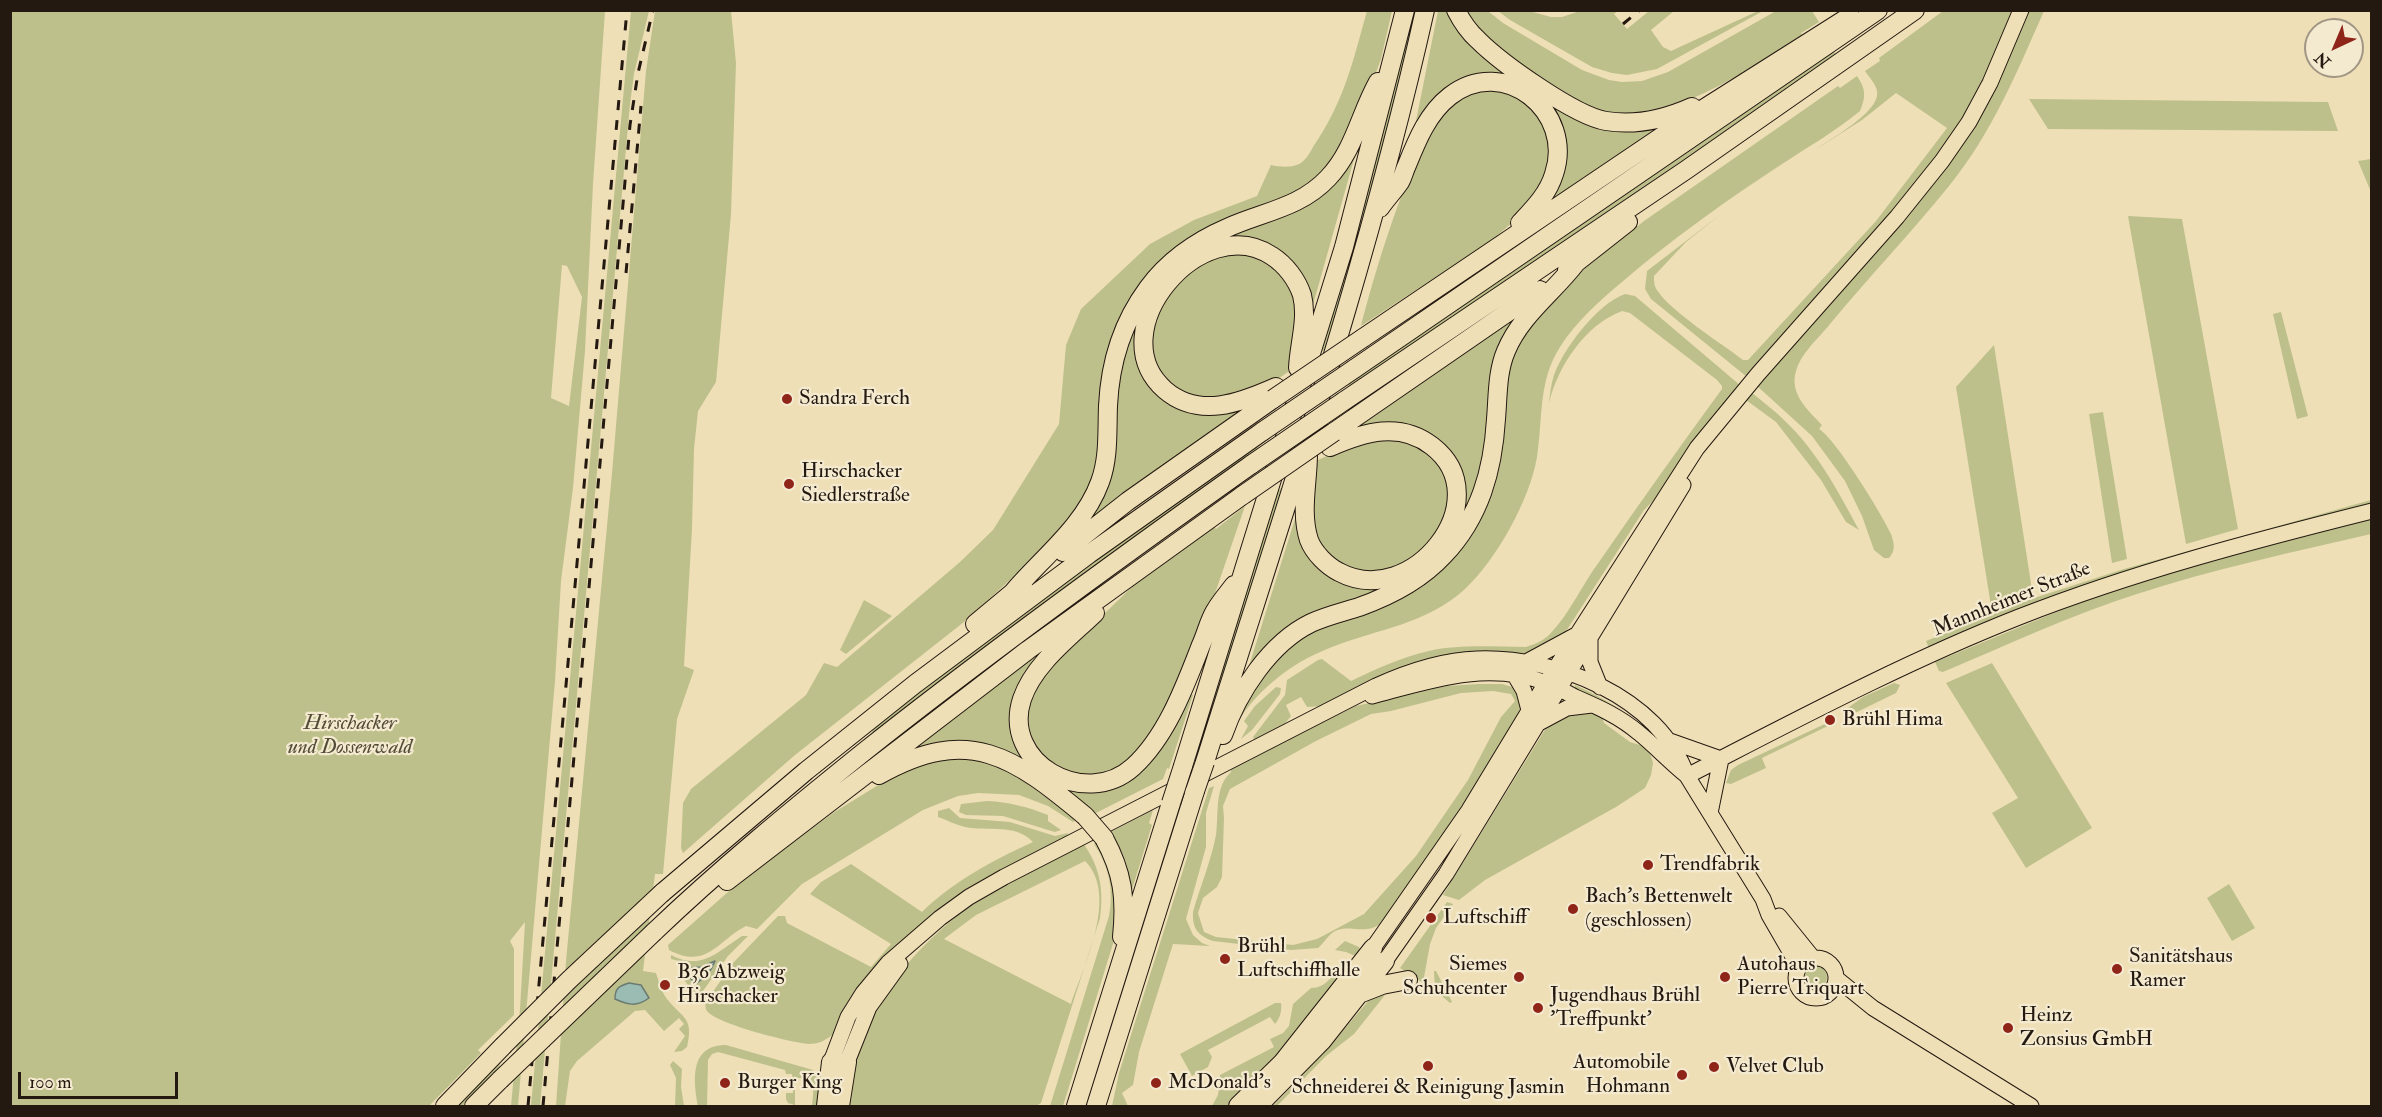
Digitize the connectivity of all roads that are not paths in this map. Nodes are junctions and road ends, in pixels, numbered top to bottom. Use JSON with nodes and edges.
{"nodes":[{"id":1,"x":1405,"y":10,"type":"edge"},
{"id":2,"x":1425,"y":10,"type":"edge"},
{"id":3,"x":1456,"y":10,"type":"edge"},
{"id":4,"x":1859,"y":10,"type":"edge"},
{"id":5,"x":1878,"y":10,"type":"edge"},
{"id":6,"x":1915,"y":10,"type":"edge"},
{"id":7,"x":2021,"y":10,"type":"edge"},
{"id":8,"x":1834,"y":34,"type":"junction"},
{"id":9,"x":1394,"y":58,"type":"junction"},
{"id":10,"x":1722,"y":97,"type":"junction"},
{"id":11,"x":1686,"y":170,"type":"junction"},
{"id":12,"x":1373,"y":216,"type":"junction"},
{"id":13,"x":1498,"y":247,"type":"junction"},
{"id":14,"x":1576,"y":263,"type":"junction"},
{"id":15,"x":1274,"y":393,"type":"junction"},
{"id":16,"x":1296,"y":404,"type":"junction"},
{"id":17,"x":1309,"y":431,"type":"junction"},
{"id":18,"x":1332,"y":439,"type":"junction"},
{"id":19,"x":2372,"y":511,"type":"edge"},
{"id":20,"x":1242,"y":574,"type":"junction"},
{"id":21,"x":1123,"y":580,"type":"junction"},
{"id":22,"x":1013,"y":592,"type":"junction"},
{"id":23,"x":1584,"y":636,"type":"junction"},
{"id":24,"x":1528,"y":661,"type":"junction"},
{"id":25,"x":1562,"y":670,"type":"junction"},
{"id":26,"x":1514,"y":674,"type":"junction"},
{"id":27,"x":915,"y":684,"type":"junction"},
{"id":28,"x":1552,"y":686,"type":"junction"},
{"id":29,"x":1600,"y":687,"type":"junction"},
{"id":30,"x":1346,"y":703,"type":"junction"},
{"id":31,"x":1595,"y":705,"type":"junction"},
{"id":32,"x":1529,"y":710,"type":"junction"},
{"id":33,"x":1537,"y":724,"type":"junction"},
{"id":34,"x":1670,"y":741,"type":"junction"},
{"id":35,"x":1210,"y":754,"type":"junction"},
{"id":36,"x":1721,"y":759,"type":"junction"},
{"id":37,"x":1687,"y":776,"type":"junction"},
{"id":38,"x":860,"y":779,"type":"junction"},
{"id":39,"x":1710,"y":813,"type":"junction"},
{"id":40,"x":1763,"y":899,"type":"junction"},
{"id":41,"x":677,"y":915,"type":"junction"},
{"id":42,"x":1379,"y":954,"type":"junction"},
{"id":43,"x":1813,"y":958,"type":"junction"},
{"id":44,"x":1799,"y":967,"type":"junction"},
{"id":45,"x":1118,"y":972,"type":"junction"},
{"id":46,"x":1408,"y":980,"type":"dead end"},
{"id":47,"x":1833,"y":985,"type":"junction"},
{"id":48,"x":1359,"y":994,"type":"junction"},
{"id":49,"x":1115,"y":1046,"type":"junction"},
{"id":50,"x":839,"y":1062,"type":"junction"},
{"id":51,"x":445,"y":1107,"type":"edge"},
{"id":52,"x":474,"y":1107,"type":"edge"},
{"id":53,"x":826,"y":1107,"type":"edge"},
{"id":54,"x":840,"y":1107,"type":"edge"},
{"id":55,"x":1076,"y":1107,"type":"edge"},
{"id":56,"x":1096,"y":1107,"type":"edge"},
{"id":57,"x":1108,"y":1107,"type":"edge"},
{"id":58,"x":1238,"y":1107,"type":"edge"},
{"id":59,"x":1258,"y":1107,"type":"edge"},
{"id":60,"x":2031,"y":1107,"type":"edge"}],
"edges":[{"from":1,"to":9,"type":"highway"},
{"from":2,"to":12,"type":"highway"},
{"from":3,"to":10,"type":"highway"},
{"from":4,"to":8,"type":"highway"},
{"from":5,"to":8,"type":"highway"},
{"from":6,"to":11,"type":"highway"},
{"from":7,"to":23,"type":"main road"},
{"from":8,"to":10,"type":"highway"},
{"from":8,"to":27,"type":"highway","bridge":true},
{"from":9,"to":16,"type":"highway"},
{"from":9,"to":22,"type":"highway"},
{"from":10,"to":13,"type":"highway"},
{"from":11,"to":14,"type":"highway"},
{"from":11,"to":41,"type":"highway","bridge":true},
{"from":12,"to":13,"type":"highway"},
{"from":12,"to":17,"type":"highway"},
{"from":13,"to":15,"type":"highway","bridge":true},
{"from":14,"to":18,"type":"highway"},
{"from":14,"to":35,"type":"highway"},
{"from":15,"to":16,"type":"highway"},
{"from":15,"to":22,"type":"highway"},
{"from":16,"to":20,"type":"highway"},
{"from":17,"to":18,"type":"highway"},
{"from":17,"to":35,"type":"highway"},
{"from":18,"to":21,"type":"highway","bridge":true},
{"from":19,"to":36,"type":"main road","name":"Mannheimer Straße"},
{"from":20,"to":21,"type":"highway"},
{"from":20,"to":45,"type":"highway","bridge":true},
{"from":21,"to":38,"type":"highway"},
{"from":22,"to":27,"type":"highway"},
{"from":23,"to":24,"type":"main road"},
{"from":23,"to":25,"type":"main road"},
{"from":23,"to":29,"type":"main road"},
{"from":24,"to":25,"type":"main road"},
{"from":24,"to":30,"type":"main road"},
{"from":25,"to":28,"type":"main road"},
{"from":25,"to":29,"type":"main road"},
{"from":26,"to":28,"type":"main road"},
{"from":26,"to":30,"type":"main road"},
{"from":26,"to":32,"type":"main road"},
{"from":27,"to":51,"type":"highway","bridge":true},
{"from":28,"to":31,"type":"main road"},
{"from":28,"to":32,"type":"main road"},
{"from":28,"to":33,"type":"main road"},
{"from":29,"to":34,"type":"main road"},
{"from":30,"to":50,"type":"main road"},
{"from":31,"to":33,"type":"main road"},
{"from":31,"to":37,"type":"main road"},
{"from":32,"to":42,"type":"main road"},
{"from":33,"to":42,"type":"main road"},
{"from":34,"to":36,"type":"main road"},
{"from":34,"to":37,"type":"main road"},
{"from":35,"to":49,"type":"highway","bridge":true},
{"from":36,"to":37,"type":"main road","name":"Mannheimer Straße"},
{"from":36,"to":39,"type":"main road"},
{"from":37,"to":39,"type":"main road"},
{"from":38,"to":41,"type":"highway"},
{"from":38,"to":45,"type":"highway","bridge":true},
{"from":39,"to":40,"type":"main road"},
{"from":40,"to":43,"type":"main road"},
{"from":40,"to":44,"type":"main road"},
{"from":41,"to":52,"type":"highway","bridge":true},
{"from":42,"to":48,"type":"highway"},
{"from":42,"to":58,"type":"highway"},
{"from":43,"to":44,"type":"main road"},
{"from":43,"to":47,"type":"main road"},
{"from":44,"to":47,"type":"main road"},
{"from":45,"to":55,"type":"highway"},
{"from":46,"to":48,"type":"highway"},
{"from":47,"to":60,"type":"main road"},
{"from":48,"to":59,"type":"highway"},
{"from":49,"to":56,"type":"highway"},
{"from":49,"to":57,"type":"highway"},
{"from":50,"to":53,"type":"highway"},
{"from":50,"to":54,"type":"highway"}]}
